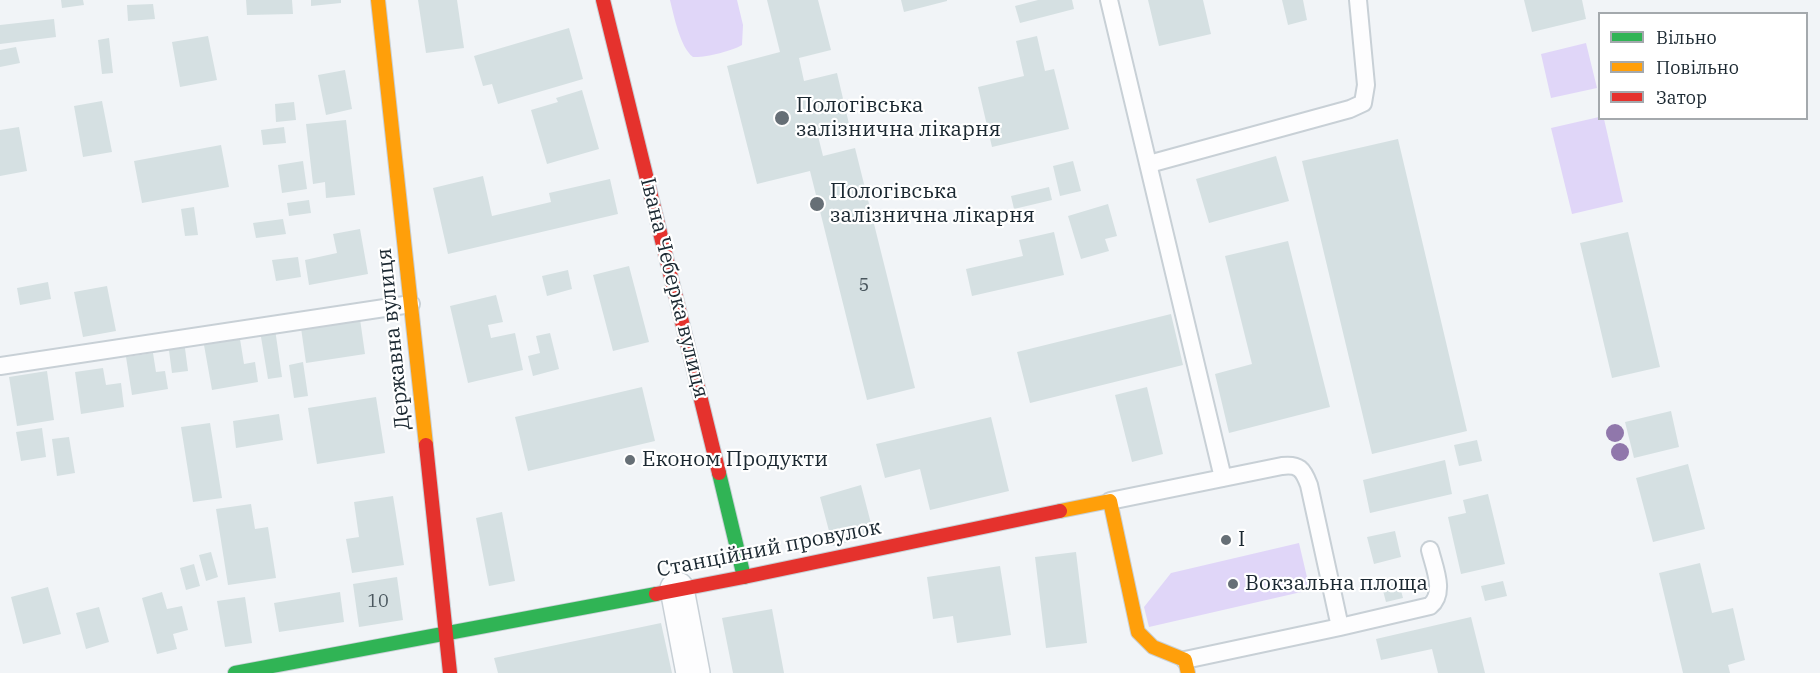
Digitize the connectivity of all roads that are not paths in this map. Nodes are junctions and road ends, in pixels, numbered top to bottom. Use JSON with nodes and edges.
{"nodes":[{"id":1,"x":378,"y":0,"type":"edge"},
{"id":2,"x":603,"y":0,"type":"edge"},
{"id":3,"x":1109,"y":0,"type":"edge"},
{"id":4,"x":1358,"y":0,"type":"edge"},
{"id":5,"x":1149,"y":164,"type":"junction"},
{"id":6,"x":411,"y":304,"type":"junction"},
{"id":7,"x":0,"y":366,"type":"edge"},
{"id":8,"x":1223,"y":478,"type":"junction"},
{"id":9,"x":1110,"y":501,"type":"junction"},
{"id":10,"x":1430,"y":550,"type":"dead end"},
{"id":11,"x":744,"y":577,"type":"junction"},
{"id":12,"x":677,"y":589,"type":"junction"},
{"id":13,"x":1340,"y":627,"type":"junction"},
{"id":14,"x":446,"y":633,"type":"junction"},
{"id":15,"x":1187,"y":666,"type":"edge"},
{"id":16,"x":235,"y":673,"type":"edge"},
{"id":17,"x":450,"y":673,"type":"edge"},
{"id":18,"x":693,"y":673,"type":"edge"}],
"edges":[{"from":1,"to":6,"type":"street","name":"Державна вулиця"},
{"from":2,"to":11,"type":"street","name":"Івана Чеберка вулиця"},
{"from":3,"to":5,"type":"lane"},
{"from":4,"to":5,"type":"lane"},
{"from":5,"to":8,"type":"lane"},
{"from":6,"to":7,"type":"lane"},
{"from":6,"to":14,"type":"street","name":"Державна вулиця"},
{"from":8,"to":9,"type":"lane"},
{"from":8,"to":13,"type":"lane"},
{"from":9,"to":11,"type":"street","name":"Станційний провулок"},
{"from":9,"to":15,"type":"street"},
{"from":10,"to":13,"type":"lane"},
{"from":11,"to":12,"type":"street","name":"Станційний провулок"},
{"from":12,"to":14,"type":"street","name":"Станційний провулок"},
{"from":12,"to":18,"type":"street"},
{"from":13,"to":15,"type":"lane"},
{"from":14,"to":16,"type":"street","name":"Станційний провулок"},
{"from":14,"to":17,"type":"street","name":"Державна вулиця"}]}
